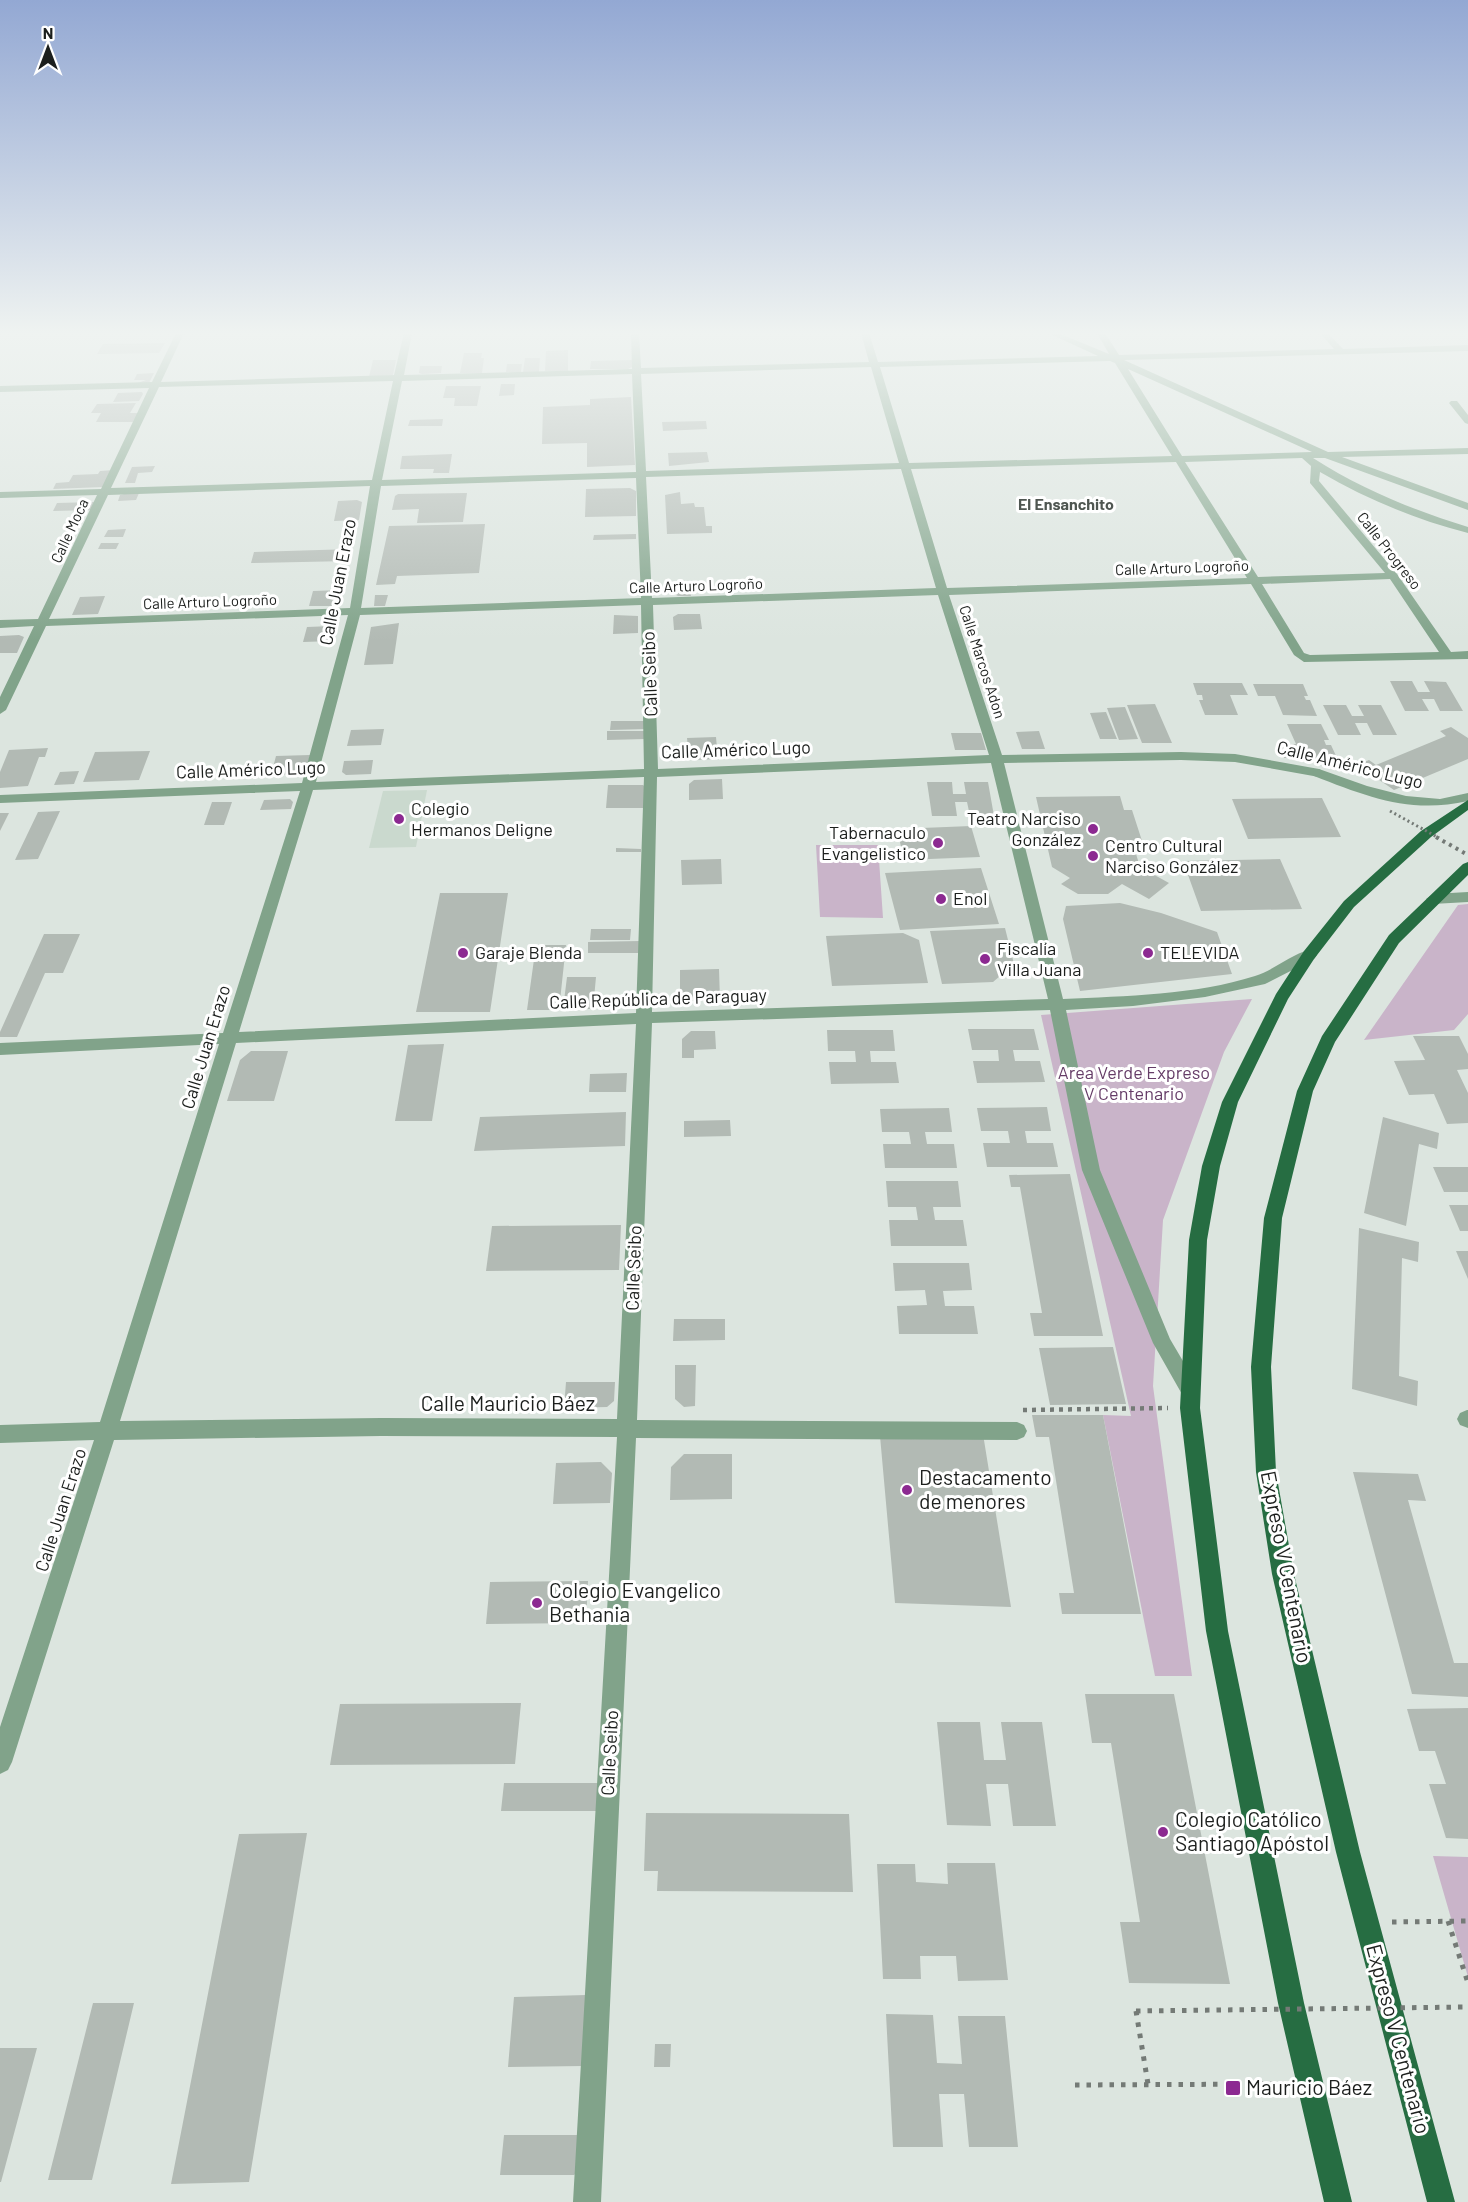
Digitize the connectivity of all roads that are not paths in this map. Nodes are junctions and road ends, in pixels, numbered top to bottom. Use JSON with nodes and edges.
{"nodes":[{"id":1,"x":132,"y":436,"type":"edge"},
{"id":2,"x":386,"y":436,"type":"edge"},
{"id":3,"x":640,"y":436,"type":"edge"},
{"id":4,"x":896,"y":436,"type":"edge"},
{"id":5,"x":1164,"y":436,"type":"edge"},
{"id":6,"x":1282,"y":436,"type":"edge"},
{"id":7,"x":1468,"y":451,"type":"edge"},
{"id":8,"x":1302,"y":455,"type":"junction"},
{"id":9,"x":1327,"y":456,"type":"junction"},
{"id":10,"x":1179,"y":459,"type":"junction"},
{"id":11,"x":1316,"y":465,"type":"junction"},
{"id":12,"x":906,"y":466,"type":"junction"},
{"id":13,"x":642,"y":475,"type":"junction"},
{"id":14,"x":376,"y":483,"type":"junction"},
{"id":15,"x":105,"y":492,"type":"junction"},
{"id":16,"x":0,"y":495,"type":"edge"},
{"id":17,"x":1468,"y":507,"type":"edge"},
{"id":18,"x":1468,"y":530,"type":"edge"},
{"id":19,"x":1393,"y":576,"type":"junction"},
{"id":20,"x":1256,"y":581,"type":"junction"},
{"id":21,"x":942,"y":591,"type":"junction"},
{"id":22,"x":647,"y":603,"type":"junction"},
{"id":23,"x":355,"y":612,"type":"junction"},
{"id":24,"x":43,"y":623,"type":"junction"},
{"id":25,"x":0,"y":624,"type":"edge"},
{"id":26,"x":1447,"y":655,"type":"junction"},
{"id":27,"x":1468,"y":655,"type":"edge"},
{"id":28,"x":0,"y":710,"type":"edge"},
{"id":29,"x":997,"y":759,"type":"junction"},
{"id":30,"x":651,"y":771,"type":"junction"},
{"id":31,"x":308,"y":786,"type":"junction"},
{"id":32,"x":1468,"y":797,"type":"edge"},
{"id":33,"x":0,"y":799,"type":"edge"},
{"id":34,"x":1468,"y":804,"type":"edge"},
{"id":35,"x":1468,"y":867,"type":"edge"},
{"id":36,"x":1468,"y":897,"type":"edge"},
{"id":37,"x":1433,"y":899,"type":"junction"},
{"id":38,"x":1309,"y":955,"type":"junction"},
{"id":39,"x":1057,"y":1005,"type":"junction"},
{"id":40,"x":644,"y":1018,"type":"junction"},
{"id":41,"x":230,"y":1038,"type":"junction"},
{"id":42,"x":0,"y":1049,"type":"edge"},
{"id":43,"x":1190,"y":1399,"type":"junction"},
{"id":44,"x":627,"y":1428,"type":"junction"},
{"id":45,"x":107,"y":1430,"type":"junction"},
{"id":46,"x":1017,"y":1431,"type":"dead end"},
{"id":47,"x":0,"y":1434,"type":"edge"},
{"id":48,"x":0,"y":1762,"type":"edge"},
{"id":49,"x":587,"y":2202,"type":"edge"},
{"id":50,"x":1338,"y":2202,"type":"edge"},
{"id":51,"x":1441,"y":2202,"type":"edge"}],
"edges":[{"from":1,"to":15,"type":"street","name":"Calle Moca"},
{"from":2,"to":14,"type":"street","name":"Calle Juan Erazo"},
{"from":3,"to":13,"type":"street","name":"Calle Seibo"},
{"from":4,"to":12,"type":"street","name":"Calle Marcos Adon"},
{"from":5,"to":10,"type":"street"},
{"from":6,"to":9,"type":"street"},
{"from":7,"to":9,"type":"street"},
{"from":8,"to":9,"type":"street"},
{"from":8,"to":10,"type":"street"},
{"from":8,"to":11,"type":"street"},
{"from":9,"to":17,"type":"street"},
{"from":10,"to":12,"type":"street"},
{"from":10,"to":20,"type":"street"},
{"from":11,"to":18,"type":"street"},
{"from":11,"to":19,"type":"street","name":"Calle Progreso"},
{"from":12,"to":13,"type":"street"},
{"from":12,"to":21,"type":"street","name":"Calle Marcos Adon"},
{"from":13,"to":14,"type":"street"},
{"from":13,"to":22,"type":"street","name":"Calle Seibo"},
{"from":14,"to":15,"type":"street"},
{"from":14,"to":23,"type":"street","name":"Calle Juan Erazo"},
{"from":15,"to":16,"type":"street"},
{"from":15,"to":24,"type":"street","name":"Calle Moca"},
{"from":19,"to":20,"type":"street","name":"Calle Arturo Logroño"},
{"from":19,"to":26,"type":"street","name":"Calle Progreso"},
{"from":20,"to":21,"type":"street","name":"Calle Arturo Logroño"},
{"from":20,"to":26,"type":"street"},
{"from":21,"to":22,"type":"street","name":"Calle Arturo Logroño"},
{"from":21,"to":29,"type":"street","name":"Calle Marcos Adon"},
{"from":22,"to":23,"type":"street","name":"Calle Arturo Logroño"},
{"from":22,"to":30,"type":"street","name":"Calle Seibo"},
{"from":23,"to":24,"type":"street","name":"Calle Arturo Logroño"},
{"from":23,"to":31,"type":"street","name":"Calle Juan Erazo"},
{"from":24,"to":25,"type":"street","name":"Calle Arturo Logroño"},
{"from":24,"to":28,"type":"street","name":"Calle Moca"},
{"from":26,"to":27,"type":"street"},
{"from":29,"to":30,"type":"street","name":"Calle Américo Lugo"},
{"from":29,"to":32,"type":"street","name":"Calle Américo Lugo"},
{"from":29,"to":39,"type":"street","name":"Calle Marcos Adon"},
{"from":30,"to":31,"type":"street","name":"Calle Américo Lugo"},
{"from":30,"to":40,"type":"street","name":"Calle Seibo"},
{"from":31,"to":33,"type":"street","name":"Calle Américo Lugo"},
{"from":31,"to":41,"type":"street","name":"Calle Juan Erazo"},
{"from":34,"to":38,"type":"main road"},
{"from":35,"to":37,"type":"main road","name":"Expreso V Centenario"},
{"from":36,"to":37,"type":"street"},
{"from":37,"to":51,"type":"main road","name":"Expreso V Centenario"},
{"from":38,"to":39,"type":"street","name":"Calle República de Paraguay"},
{"from":38,"to":43,"type":"main road"},
{"from":39,"to":40,"type":"street","name":"Calle República de Paraguay"},
{"from":39,"to":43,"type":"street"},
{"from":40,"to":41,"type":"street","name":"Calle República de Paraguay"},
{"from":40,"to":44,"type":"street","name":"Calle Seibo"},
{"from":41,"to":42,"type":"street","name":"Calle República de Paraguay"},
{"from":41,"to":45,"type":"street","name":"Calle Juan Erazo"},
{"from":43,"to":50,"type":"main road"},
{"from":44,"to":45,"type":"street","name":"Calle Mauricio Báez"},
{"from":44,"to":46,"type":"street","name":"Calle Mauricio Báez"},
{"from":44,"to":49,"type":"street","name":"Calle Seibo"},
{"from":45,"to":47,"type":"street","name":"Calle Mauricio Báez"},
{"from":45,"to":48,"type":"street","name":"Calle Juan Erazo"}]}
